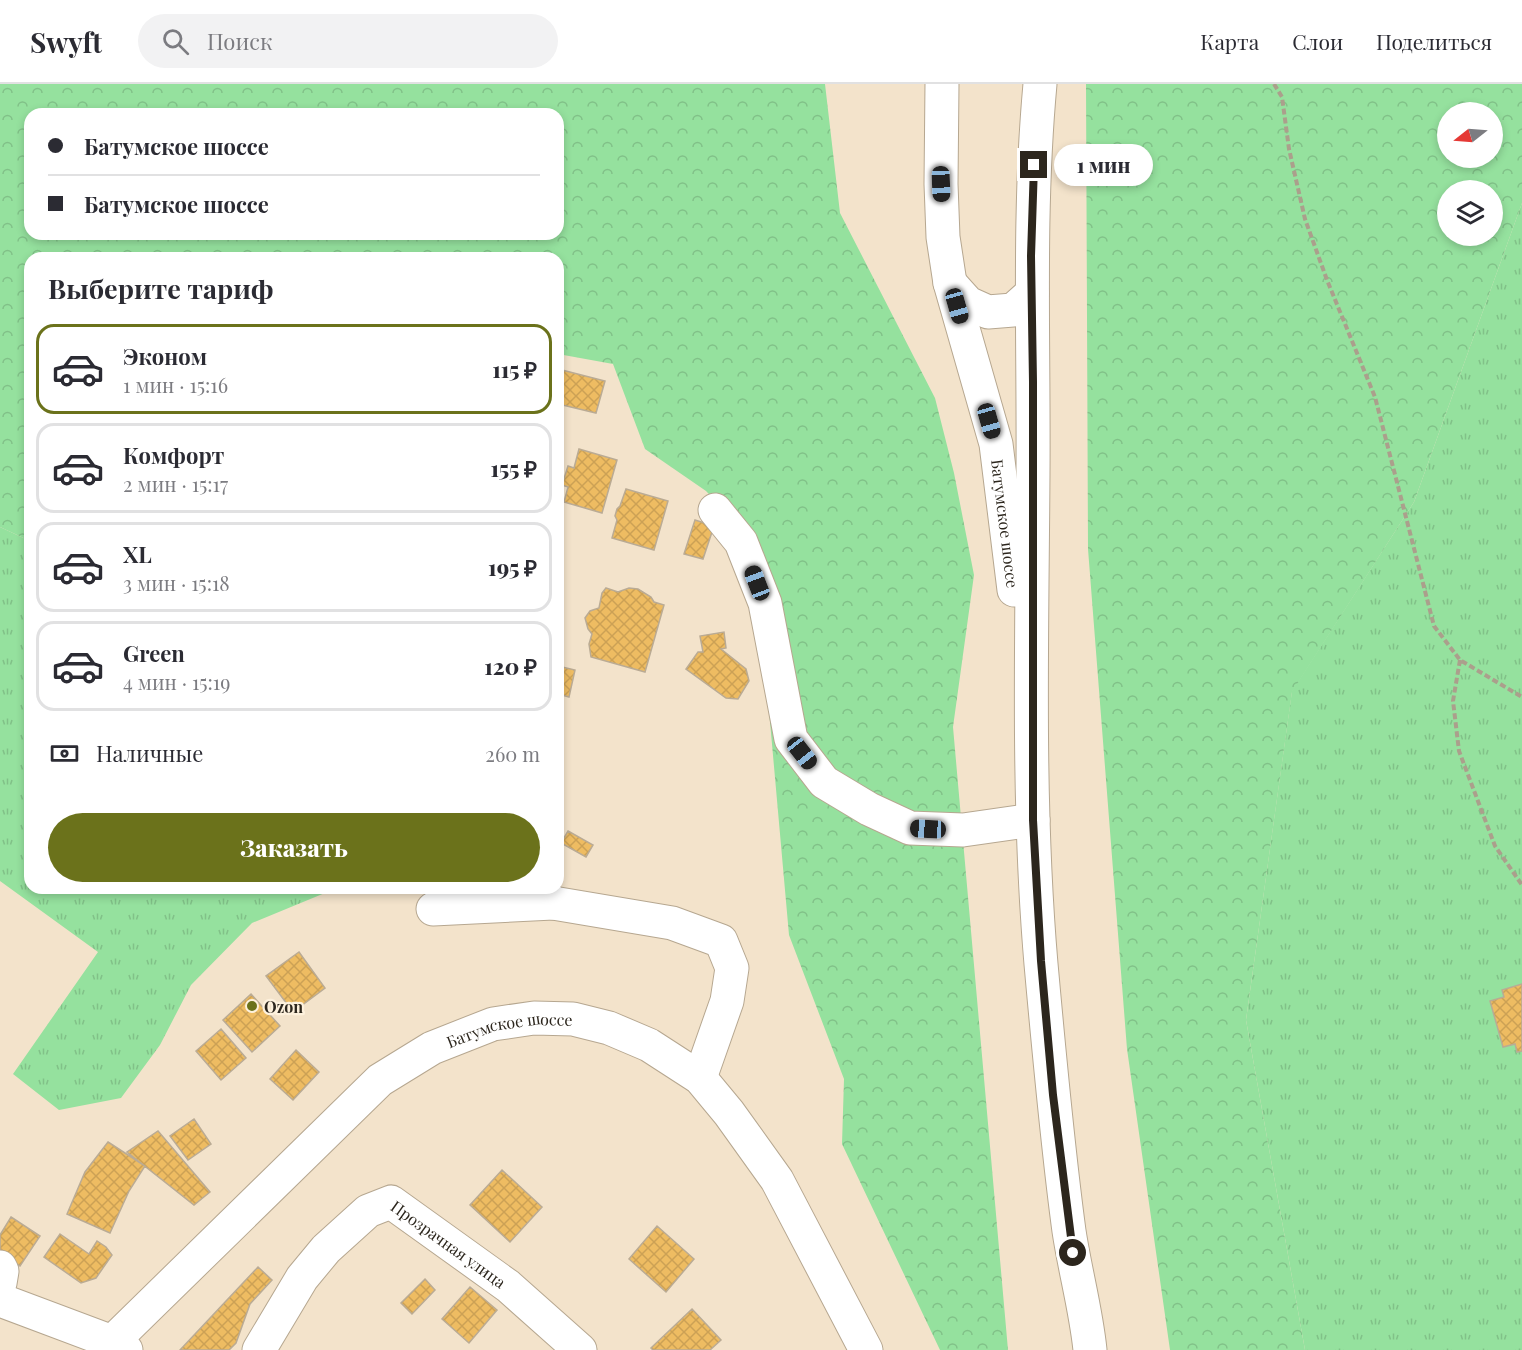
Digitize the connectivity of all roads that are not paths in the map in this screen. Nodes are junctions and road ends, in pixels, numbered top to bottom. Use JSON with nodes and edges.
{"nodes":[{"id":1,"x":942,"y":84,"type":"edge"},
{"id":2,"x":1040,"y":84,"type":"edge"},
{"id":3,"x":950,"y":283,"type":"junction"},
{"id":4,"x":1032,"y":292,"type":"junction"},
{"id":5,"x":715,"y":510,"type":"dead end"},
{"id":6,"x":1032,"y":752,"type":"junction"},
{"id":7,"x":1033,"y":820,"type":"junction"},
{"id":8,"x":545,"y":896,"type":"edge"},
{"id":9,"x":433,"y":909,"type":"dead end"},
{"id":10,"x":700,"y":1078,"type":"junction"},
{"id":11,"x":0,"y":1267,"type":"edge"},
{"id":12,"x":0,"y":1283,"type":"edge"},
{"id":13,"x":0,"y":1300,"type":"edge"},
{"id":14,"x":114,"y":1347,"type":"edge"},
{"id":15,"x":259,"y":1350,"type":"edge"},
{"id":16,"x":579,"y":1350,"type":"edge"},
{"id":17,"x":866,"y":1350,"type":"edge"},
{"id":18,"x":1090,"y":1350,"type":"edge"}],
"edges":[{"from":1,"to":3,"type":"main road","name":"Батумское шоссе"},
{"from":2,"to":4,"type":"main road","name":"Батумское шоссе"},
{"from":3,"to":4,"type":"main road"},
{"from":3,"to":6,"type":"main road","name":"Батумское шоссе"},
{"from":4,"to":6,"type":"main road","name":"Батумское шоссе"},
{"from":5,"to":7,"type":"main road"},
{"from":6,"to":7,"type":"main road","name":"Батумское шоссе"},
{"from":7,"to":18,"type":"main road","name":"Батумское шоссе"},
{"from":8,"to":9,"type":"main road"},
{"from":8,"to":10,"type":"main road"},
{"from":10,"to":14,"type":"main road","name":"Батумское шоссе"},
{"from":10,"to":17,"type":"main road","name":"Батумское шоссе"},
{"from":11,"to":12,"type":"main road"},
{"from":13,"to":14,"type":"main road"},
{"from":15,"to":16,"type":"main road","name":"Прозрачная улица"}]}
